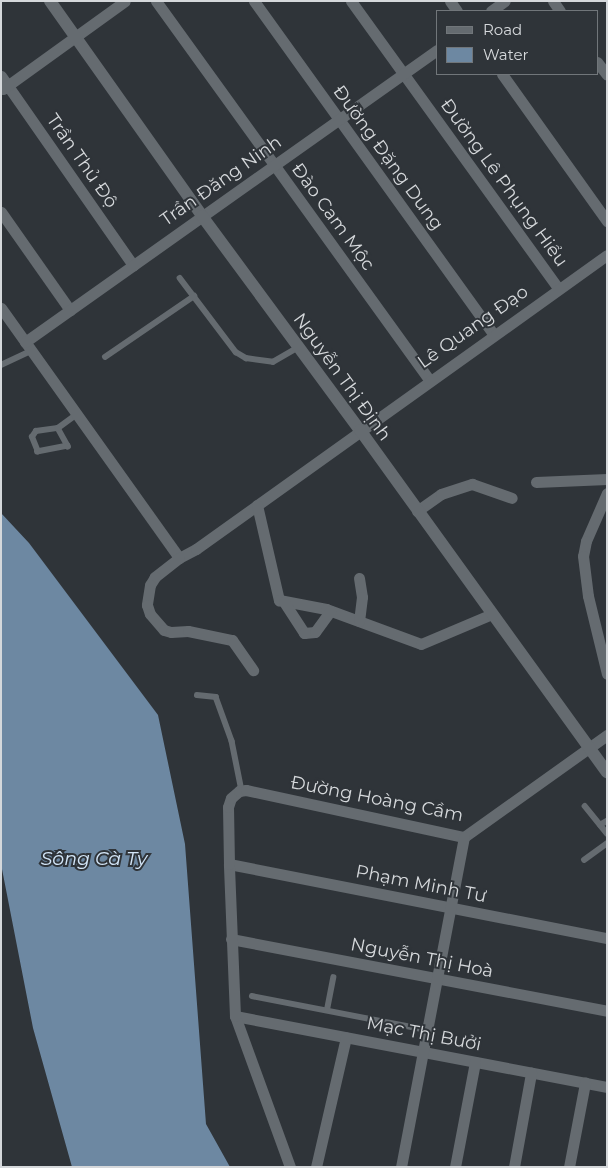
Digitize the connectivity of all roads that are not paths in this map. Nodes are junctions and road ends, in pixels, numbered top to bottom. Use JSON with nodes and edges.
{"nodes":[{"id":1,"x":50,"y":1,"type":"edge"},
{"id":2,"x":126,"y":1,"type":"edge"},
{"id":3,"x":156,"y":1,"type":"edge"},
{"id":4,"x":254,"y":1,"type":"edge"},
{"id":5,"x":351,"y":1,"type":"edge"},
{"id":6,"x":505,"y":1,"type":"edge"},
{"id":7,"x":492,"y":10,"type":"edge"},
{"id":8,"x":76,"y":38,"type":"junction"},
{"id":9,"x":436,"y":51,"type":"edge"},
{"id":10,"x":598,"y":63,"type":"edge"},
{"id":11,"x":404,"y":73,"type":"junction"},
{"id":12,"x":503,"y":75,"type":"edge"},
{"id":13,"x":607,"y":76,"type":"edge"},
{"id":14,"x":3,"y":84,"type":"edge"},
{"id":15,"x":338,"y":119,"type":"junction"},
{"id":16,"x":274,"y":165,"type":"junction"},
{"id":17,"x":1,"y":212,"type":"edge"},
{"id":18,"x":202,"y":216,"type":"junction"},
{"id":19,"x":607,"y":221,"type":"edge"},
{"id":20,"x":607,"y":254,"type":"edge"},
{"id":21,"x":133,"y":265,"type":"junction"},
{"id":22,"x":180,"y":278,"type":"dead end"},
{"id":23,"x":558,"y":288,"type":"junction"},
{"id":24,"x":194,"y":296,"type":"junction"},
{"id":25,"x":1,"y":308,"type":"edge"},
{"id":26,"x":70,"y":310,"type":"junction"},
{"id":27,"x":494,"y":335,"type":"junction"},
{"id":28,"x":28,"y":346,"type":"junction"},
{"id":29,"x":299,"y":347,"type":"junction"},
{"id":30,"x":105,"y":357,"type":"dead end"},
{"id":31,"x":1,"y":365,"type":"edge"},
{"id":32,"x":429,"y":380,"type":"junction"},
{"id":33,"x":77,"y":414,"type":"junction"},
{"id":34,"x":58,"y":428,"type":"junction"},
{"id":35,"x":360,"y":430,"type":"junction"},
{"id":36,"x":607,"y":479,"type":"edge"},
{"id":37,"x":536,"y":482,"type":"dead end"},
{"id":38,"x":607,"y":493,"type":"edge"},
{"id":39,"x":512,"y":498,"type":"dead end"},
{"id":40,"x":256,"y":505,"type":"junction"},
{"id":41,"x":417,"y":511,"type":"junction"},
{"id":42,"x":179,"y":558,"type":"junction"},
{"id":43,"x":359,"y":578,"type":"dead end"},
{"id":44,"x":284,"y":602,"type":"junction"},
{"id":45,"x":330,"y":611,"type":"junction"},
{"id":46,"x":492,"y":614,"type":"junction"},
{"id":47,"x":359,"y":621,"type":"junction"},
{"id":48,"x":253,"y":670,"type":"dead end"},
{"id":49,"x":607,"y":674,"type":"edge"},
{"id":50,"x":196,"y":695,"type":"dead end"},
{"id":51,"x":607,"y":735,"type":"edge"},
{"id":52,"x":590,"y":748,"type":"junction"},
{"id":53,"x":607,"y":772,"type":"edge"},
{"id":54,"x":242,"y":791,"type":"junction"},
{"id":55,"x":584,"y":806,"type":"dead end"},
{"id":56,"x":607,"y":820,"type":"edge"},
{"id":57,"x":600,"y":825,"type":"junction"},
{"id":58,"x":607,"y":833,"type":"edge"},
{"id":59,"x":464,"y":837,"type":"junction"},
{"id":60,"x":607,"y":843,"type":"edge"},
{"id":61,"x":584,"y":860,"type":"dead end"},
{"id":62,"x":229,"y":864,"type":"junction"},
{"id":63,"x":451,"y":907,"type":"junction"},
{"id":64,"x":607,"y":938,"type":"edge"},
{"id":65,"x":231,"y":939,"type":"junction"},
{"id":66,"x":334,"y":978,"type":"dead end"},
{"id":67,"x":437,"y":980,"type":"junction"},
{"id":68,"x":252,"y":996,"type":"dead end"},
{"id":69,"x":328,"y":1010,"type":"junction"},
{"id":70,"x":607,"y":1012,"type":"edge"},
{"id":71,"x":235,"y":1016,"type":"junction"},
{"id":72,"x":427,"y":1030,"type":"junction"},
{"id":73,"x":346,"y":1037,"type":"junction"},
{"id":74,"x":422,"y":1052,"type":"junction"},
{"id":75,"x":475,"y":1062,"type":"junction"},
{"id":76,"x":531,"y":1073,"type":"junction"},
{"id":77,"x":585,"y":1083,"type":"junction"},
{"id":78,"x":607,"y":1087,"type":"edge"},
{"id":79,"x":290,"y":1167,"type":"edge"},
{"id":80,"x":316,"y":1167,"type":"edge"},
{"id":81,"x":402,"y":1167,"type":"edge"},
{"id":82,"x":455,"y":1167,"type":"edge"},
{"id":83,"x":514,"y":1167,"type":"edge"},
{"id":84,"x":569,"y":1167,"type":"edge"}],
"edges":[{"from":1,"to":8,"type":"street","name":"Nguyễn Thị Định"},
{"from":2,"to":8,"type":"street"},
{"from":3,"to":16,"type":"street","name":"Đào Cam Mộc"},
{"from":4,"to":15,"type":"street","name":"Đường Đặng Dung"},
{"from":5,"to":11,"type":"street","name":"Đường Lê Phụng Hiểu"},
{"from":6,"to":7,"type":"street"},
{"from":8,"to":14,"type":"street"},
{"from":8,"to":18,"type":"street","name":"Nguyễn Thị Định"},
{"from":9,"to":11,"type":"street","name":"Trần Đăng Ninh"},
{"from":10,"to":13,"type":"street"},
{"from":11,"to":15,"type":"street","name":"Trần Đăng Ninh"},
{"from":11,"to":23,"type":"street","name":"Đường Lê Phụng Hiểu"},
{"from":12,"to":19,"type":"street"},
{"from":14,"to":21,"type":"street","name":"Trần Thủ Độ"},
{"from":15,"to":16,"type":"street","name":"Trần Đăng Ninh"},
{"from":15,"to":27,"type":"street","name":"Đường Đặng Dung"},
{"from":16,"to":18,"type":"street","name":"Trần Đăng Ninh"},
{"from":16,"to":32,"type":"street","name":"Đào Cam Mộc"},
{"from":17,"to":26,"type":"street"},
{"from":18,"to":21,"type":"street","name":"Trần Đăng Ninh"},
{"from":18,"to":29,"type":"street","name":"Nguyễn Thị Định"},
{"from":20,"to":23,"type":"street","name":"Lê Quang Đạo"},
{"from":21,"to":26,"type":"street","name":"Trần Đăng Ninh"},
{"from":22,"to":24,"type":"lane"},
{"from":23,"to":27,"type":"street","name":"Lê Quang Đạo"},
{"from":24,"to":29,"type":"lane"},
{"from":24,"to":30,"type":"lane"},
{"from":25,"to":28,"type":"street"},
{"from":26,"to":28,"type":"street","name":"Trần Đăng Ninh"},
{"from":27,"to":32,"type":"street","name":"Lê Quang Đạo"},
{"from":28,"to":31,"type":"lane"},
{"from":28,"to":33,"type":"street"},
{"from":29,"to":35,"type":"street","name":"Nguyễn Thị Định"},
{"from":32,"to":35,"type":"street","name":"Lê Quang Đạo"},
{"from":33,"to":34,"type":"lane"},
{"from":33,"to":42,"type":"street"},
{"from":34,"to":34,"type":"lane"},
{"from":35,"to":40,"type":"street","name":"Lê Quang Đạo"},
{"from":35,"to":41,"type":"street","name":"Nguyễn Thị Định"},
{"from":36,"to":37,"type":"street"},
{"from":38,"to":49,"type":"street"},
{"from":39,"to":41,"type":"street"},
{"from":40,"to":42,"type":"street","name":"Lê Quang Đạo"},
{"from":40,"to":44,"type":"street"},
{"from":41,"to":46,"type":"street","name":"Nguyễn Thị Định"},
{"from":42,"to":48,"type":"street","name":"Lê Quang Đạo"},
{"from":43,"to":47,"type":"street"},
{"from":44,"to":45,"type":"street"},
{"from":44,"to":45,"type":"street"},
{"from":45,"to":47,"type":"street"},
{"from":46,"to":47,"type":"street"},
{"from":46,"to":52,"type":"street","name":"Nguyễn Thị Định"},
{"from":50,"to":54,"type":"lane"},
{"from":51,"to":52,"type":"street","name":"Đường Hoàng Cầm"},
{"from":52,"to":53,"type":"street","name":"Nguyễn Thị Định"},
{"from":52,"to":59,"type":"street","name":"Đường Hoàng Cầm"},
{"from":54,"to":59,"type":"street","name":"Đường Hoàng Cầm"},
{"from":54,"to":62,"type":"street"},
{"from":55,"to":57,"type":"lane"},
{"from":56,"to":57,"type":"lane"},
{"from":57,"to":58,"type":"lane"},
{"from":59,"to":63,"type":"street"},
{"from":60,"to":61,"type":"lane"},
{"from":62,"to":63,"type":"street","name":"Phạm Minh Tư"},
{"from":62,"to":65,"type":"street"},
{"from":63,"to":64,"type":"street","name":"Phạm Minh Tư"},
{"from":63,"to":67,"type":"street"},
{"from":65,"to":67,"type":"street","name":"Nguyễn Thị Hoà"},
{"from":65,"to":71,"type":"street"},
{"from":66,"to":69,"type":"lane"},
{"from":67,"to":70,"type":"street","name":"Nguyễn Thị Hoà"},
{"from":67,"to":72,"type":"street"},
{"from":68,"to":69,"type":"lane"},
{"from":69,"to":72,"type":"lane"},
{"from":71,"to":73,"type":"street","name":"Mạc Thị Bưởi"},
{"from":71,"to":79,"type":"street"},
{"from":72,"to":74,"type":"street"},
{"from":73,"to":74,"type":"street","name":"Mạc Thị Bưởi"},
{"from":73,"to":80,"type":"street"},
{"from":74,"to":75,"type":"street","name":"Mạc Thị Bưởi"},
{"from":74,"to":81,"type":"street"},
{"from":75,"to":76,"type":"street","name":"Mạc Thị Bưởi"},
{"from":75,"to":82,"type":"street"},
{"from":76,"to":77,"type":"street","name":"Mạc Thị Bưởi"},
{"from":76,"to":83,"type":"street"},
{"from":77,"to":78,"type":"street","name":"Mạc Thị Bưởi"},
{"from":77,"to":84,"type":"street"}]}
